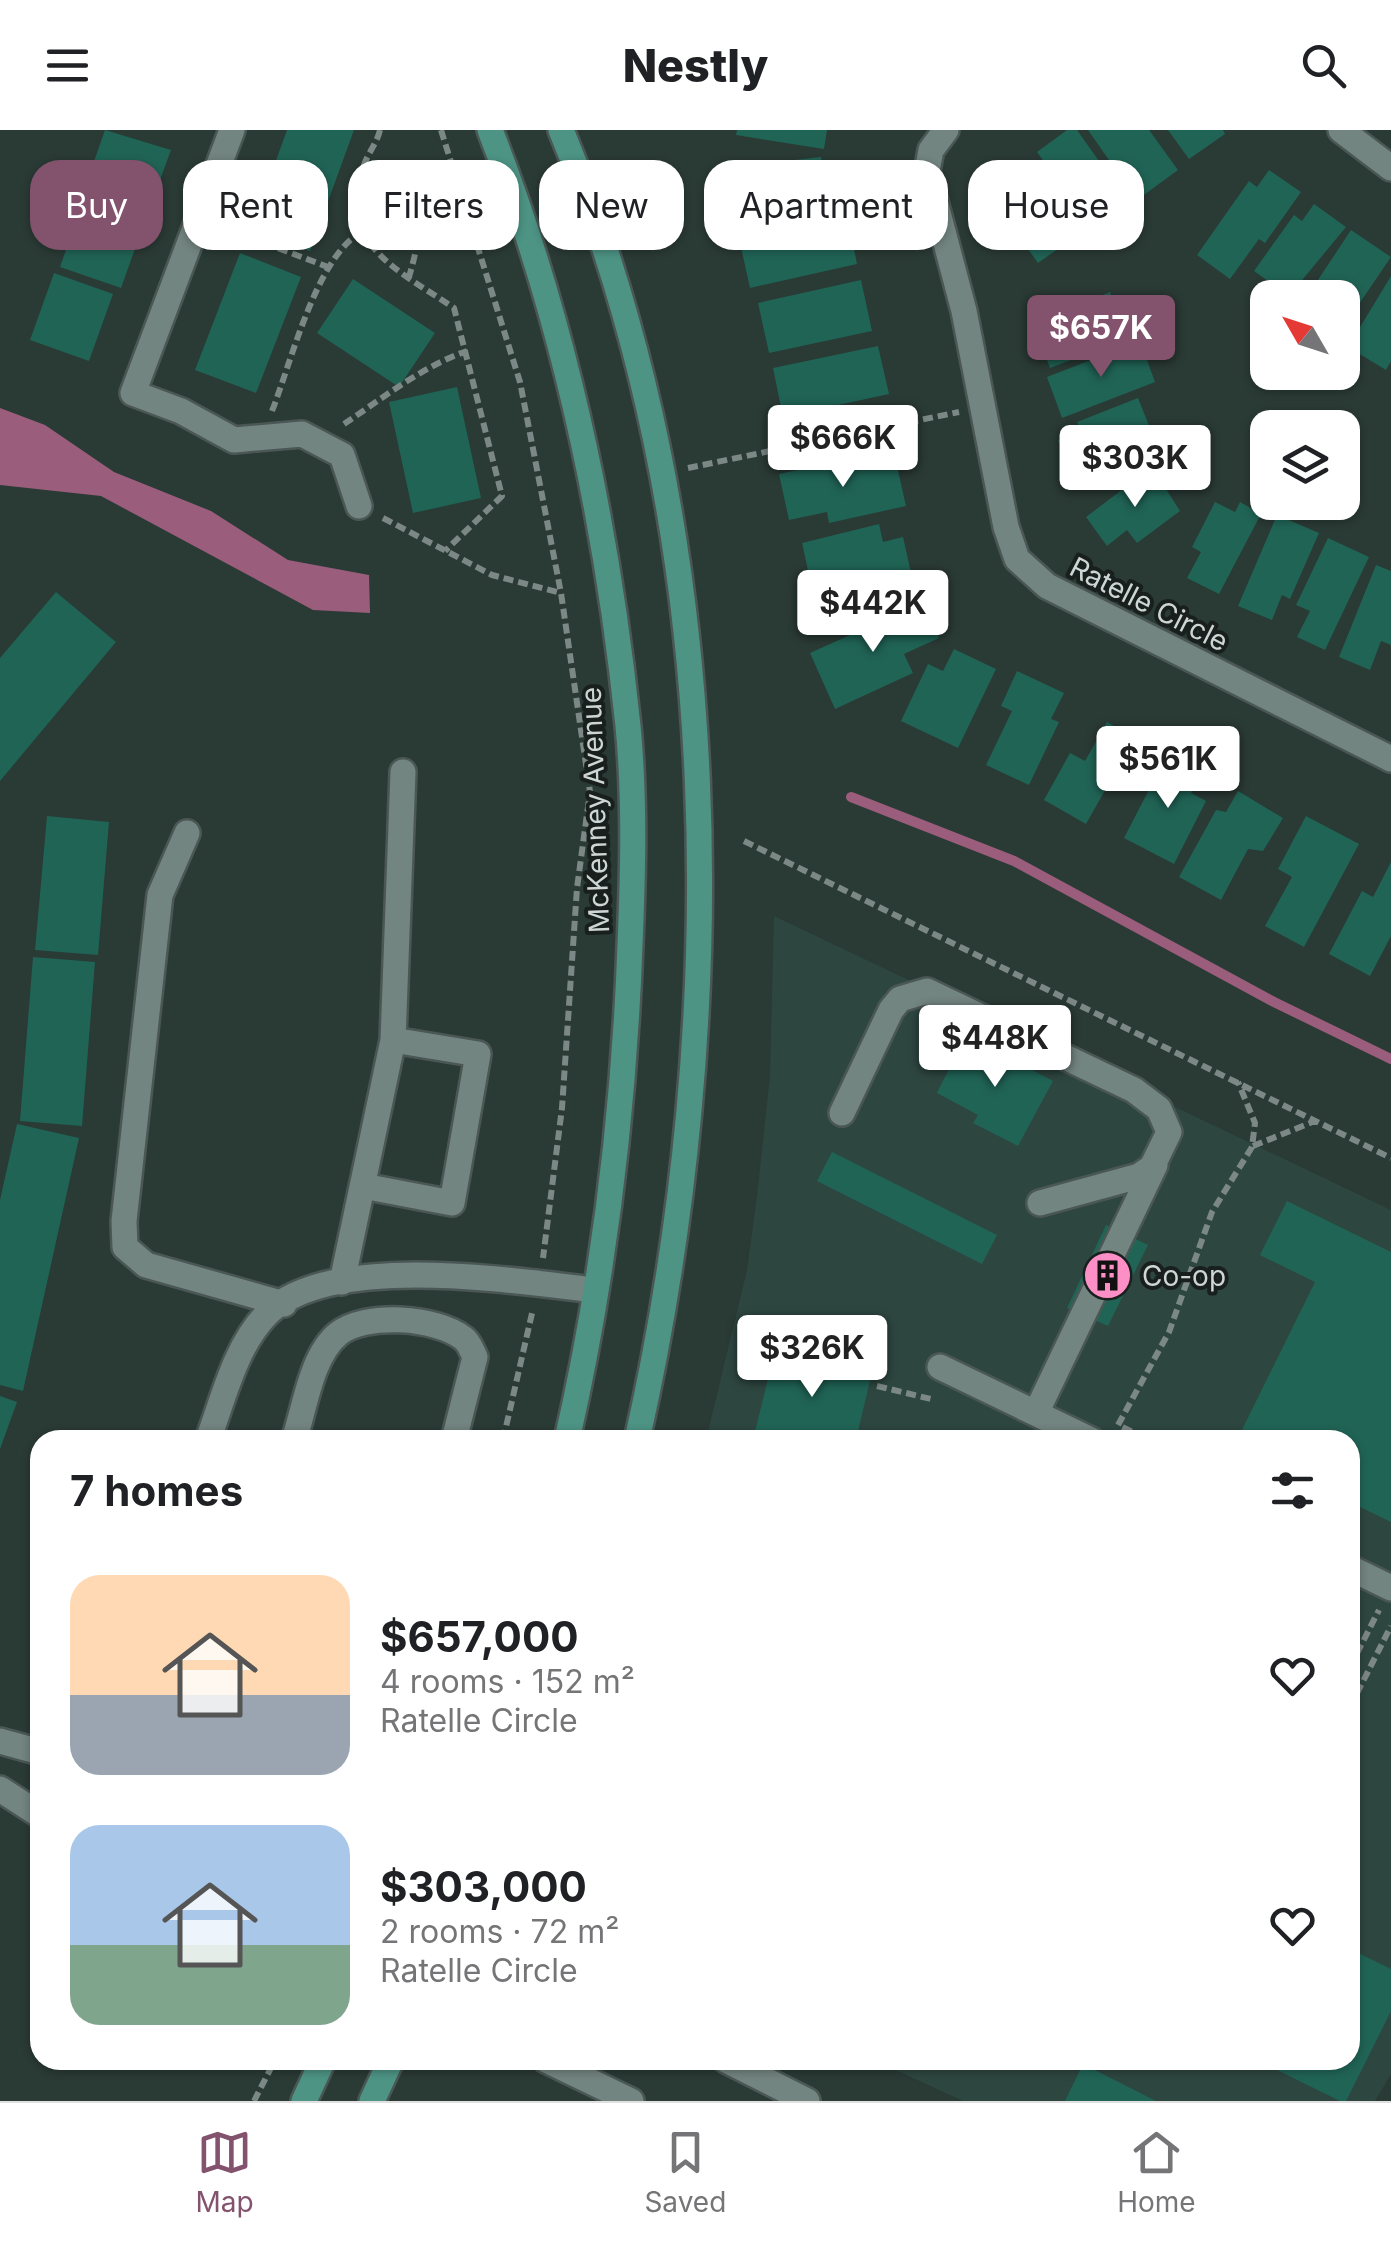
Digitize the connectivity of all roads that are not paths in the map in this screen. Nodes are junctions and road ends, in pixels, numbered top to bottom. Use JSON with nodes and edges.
{"nodes":[{"id":1,"x":232,"y":130,"type":"edge"},
{"id":2,"x":490,"y":130,"type":"edge"},
{"id":3,"x":561,"y":130,"type":"edge"},
{"id":4,"x":946,"y":130,"type":"edge"},
{"id":5,"x":1342,"y":130,"type":"edge"},
{"id":6,"x":1391,"y":168,"type":"edge"},
{"id":7,"x":359,"y":506,"type":"road end"},
{"id":8,"x":1391,"y":759,"type":"edge"},
{"id":9,"x":403,"y":772,"type":"dead end"},
{"id":10,"x":187,"y":833,"type":"dead end"},
{"id":11,"x":393,"y":1040,"type":"junction"},
{"id":12,"x":842,"y":1112,"type":"dead end"},
{"id":13,"x":1164,"y":1148,"type":"junction"},
{"id":14,"x":363,"y":1186,"type":"junction"},
{"id":15,"x":1040,"y":1203,"type":"dead end"},
{"id":16,"x":342,"y":1282,"type":"junction"},
{"id":17,"x":595,"y":1290,"type":"junction"},
{"id":18,"x":284,"y":1304,"type":"junction"},
{"id":19,"x":940,"y":1366,"type":"dead end"},
{"id":20,"x":1036,"y":1413,"type":"junction"},
{"id":21,"x":212,"y":1430,"type":"edge"},
{"id":22,"x":297,"y":1430,"type":"edge"},
{"id":23,"x":457,"y":1430,"type":"edge"},
{"id":24,"x":569,"y":1430,"type":"edge"},
{"id":25,"x":640,"y":1430,"type":"edge"},
{"id":26,"x":1071,"y":1430,"type":"edge"},
{"id":27,"x":1360,"y":1577,"type":"edge"},
{"id":28,"x":1385,"y":1598,"type":"edge"},
{"id":29,"x":0,"y":1740,"type":"edge"},
{"id":30,"x":30,"y":1749,"type":"edge"},
{"id":31,"x":0,"y":1789,"type":"edge"},
{"id":32,"x":30,"y":1808,"type":"edge"},
{"id":33,"x":319,"y":2070,"type":"edge"},
{"id":34,"x":386,"y":2070,"type":"edge"},
{"id":35,"x":567,"y":2070,"type":"edge"},
{"id":36,"x":746,"y":2070,"type":"edge"},
{"id":37,"x":304,"y":2101,"type":"edge"},
{"id":38,"x":372,"y":2101,"type":"edge"},
{"id":39,"x":631,"y":2101,"type":"edge"},
{"id":40,"x":806,"y":2101,"type":"edge"}],
"edges":[{"from":1,"to":7,"type":"street"},
{"from":2,"to":17,"type":"main road","name":"McKenney Avenue"},
{"from":3,"to":25,"type":"main road"},
{"from":4,"to":8,"type":"street","name":"Ratelle Circle"},
{"from":5,"to":6,"type":"street"},
{"from":9,"to":11,"type":"street"},
{"from":10,"to":18,"type":"street"},
{"from":11,"to":14,"type":"street"},
{"from":11,"to":14,"type":"street"},
{"from":12,"to":13,"type":"street"},
{"from":13,"to":15,"type":"street"},
{"from":13,"to":20,"type":"street"},
{"from":14,"to":16,"type":"street"},
{"from":16,"to":17,"type":"street"},
{"from":16,"to":18,"type":"street"},
{"from":17,"to":24,"type":"main road","name":"McKenney Avenue"},
{"from":18,"to":21,"type":"street"},
{"from":19,"to":20,"type":"street"},
{"from":20,"to":26,"type":"street"},
{"from":22,"to":23,"type":"street"},
{"from":27,"to":28,"type":"street"},
{"from":29,"to":30,"type":"street"},
{"from":31,"to":32,"type":"street"},
{"from":33,"to":37,"type":"main road"},
{"from":34,"to":38,"type":"main road"},
{"from":35,"to":39,"type":"street"},
{"from":36,"to":40,"type":"street"}]}
